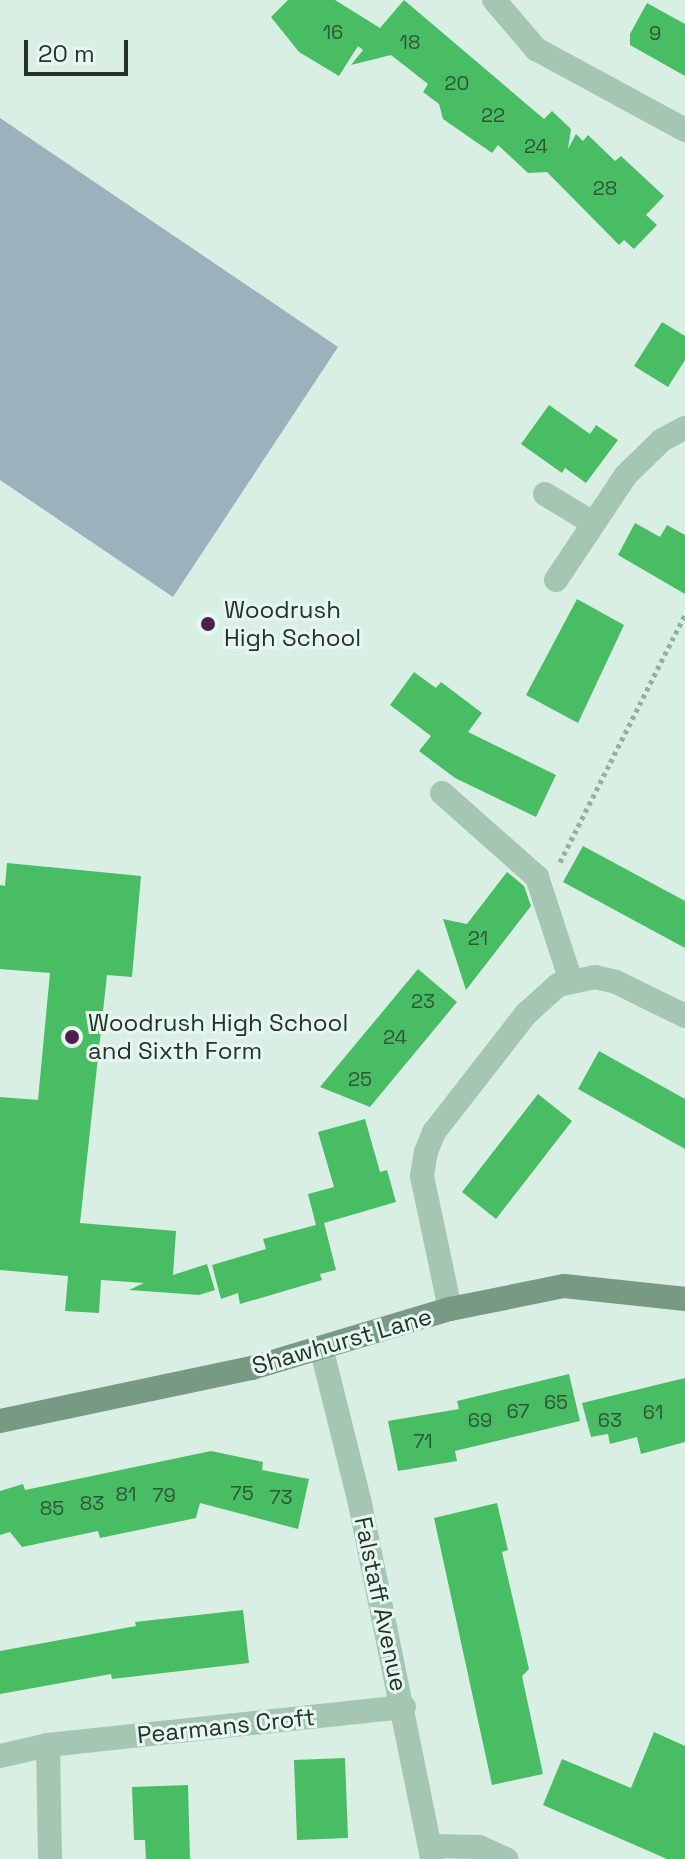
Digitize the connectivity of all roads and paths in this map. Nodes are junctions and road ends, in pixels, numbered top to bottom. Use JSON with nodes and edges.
{"nodes":[{"id":1,"x":494,"y":0,"type":"edge"},
{"id":2,"x":685,"y":130,"type":"edge"},
{"id":3,"x":685,"y":428,"type":"edge"},
{"id":4,"x":545,"y":494,"type":"dead end"},
{"id":5,"x":591,"y":522,"type":"junction"},
{"id":6,"x":556,"y":580,"type":"dead end"},
{"id":7,"x":685,"y":615,"type":"edge"},
{"id":8,"x":442,"y":793,"type":"dead end"},
{"id":9,"x":556,"y":868,"type":"dead end"},
{"id":10,"x":571,"y":981,"type":"junction"},
{"id":11,"x":685,"y":1016,"type":"edge"},
{"id":12,"x":685,"y":1299,"type":"edge"},
{"id":13,"x":450,"y":1309,"type":"junction"},
{"id":14,"x":322,"y":1351,"type":"junction"},
{"id":15,"x":0,"y":1421,"type":"edge"},
{"id":16,"x":404,"y":1707,"type":"junction"},
{"id":17,"x":48,"y":1745,"type":"junction"},
{"id":18,"x":0,"y":1756,"type":"edge"},
{"id":19,"x":432,"y":1853,"type":"edge"},
{"id":20,"x":50,"y":1859,"type":"edge"},
{"id":21,"x":506,"y":1859,"type":"edge"}],
"edges":[{"from":1,"to":2,"type":"street"},
{"from":3,"to":5,"type":"street"},
{"from":4,"to":5,"type":"street"},
{"from":5,"to":6,"type":"street"},
{"from":7,"to":9,"type":"path"},
{"from":8,"to":10,"type":"street"},
{"from":10,"to":11,"type":"street"},
{"from":10,"to":13,"type":"street"},
{"from":12,"to":13,"type":"street","name":"Shawhurst Lane"},
{"from":13,"to":14,"type":"street","name":"Shawhurst Lane"},
{"from":14,"to":15,"type":"street","name":"Shawhurst Lane"},
{"from":14,"to":16,"type":"street","name":"Falstaff Avenue"},
{"from":16,"to":17,"type":"street","name":"Pearmans Croft"},
{"from":16,"to":19,"type":"street","name":"Falstaff Avenue"},
{"from":17,"to":18,"type":"street","name":"Pearmans Croft"},
{"from":17,"to":20,"type":"street"},
{"from":19,"to":21,"type":"street"}]}
